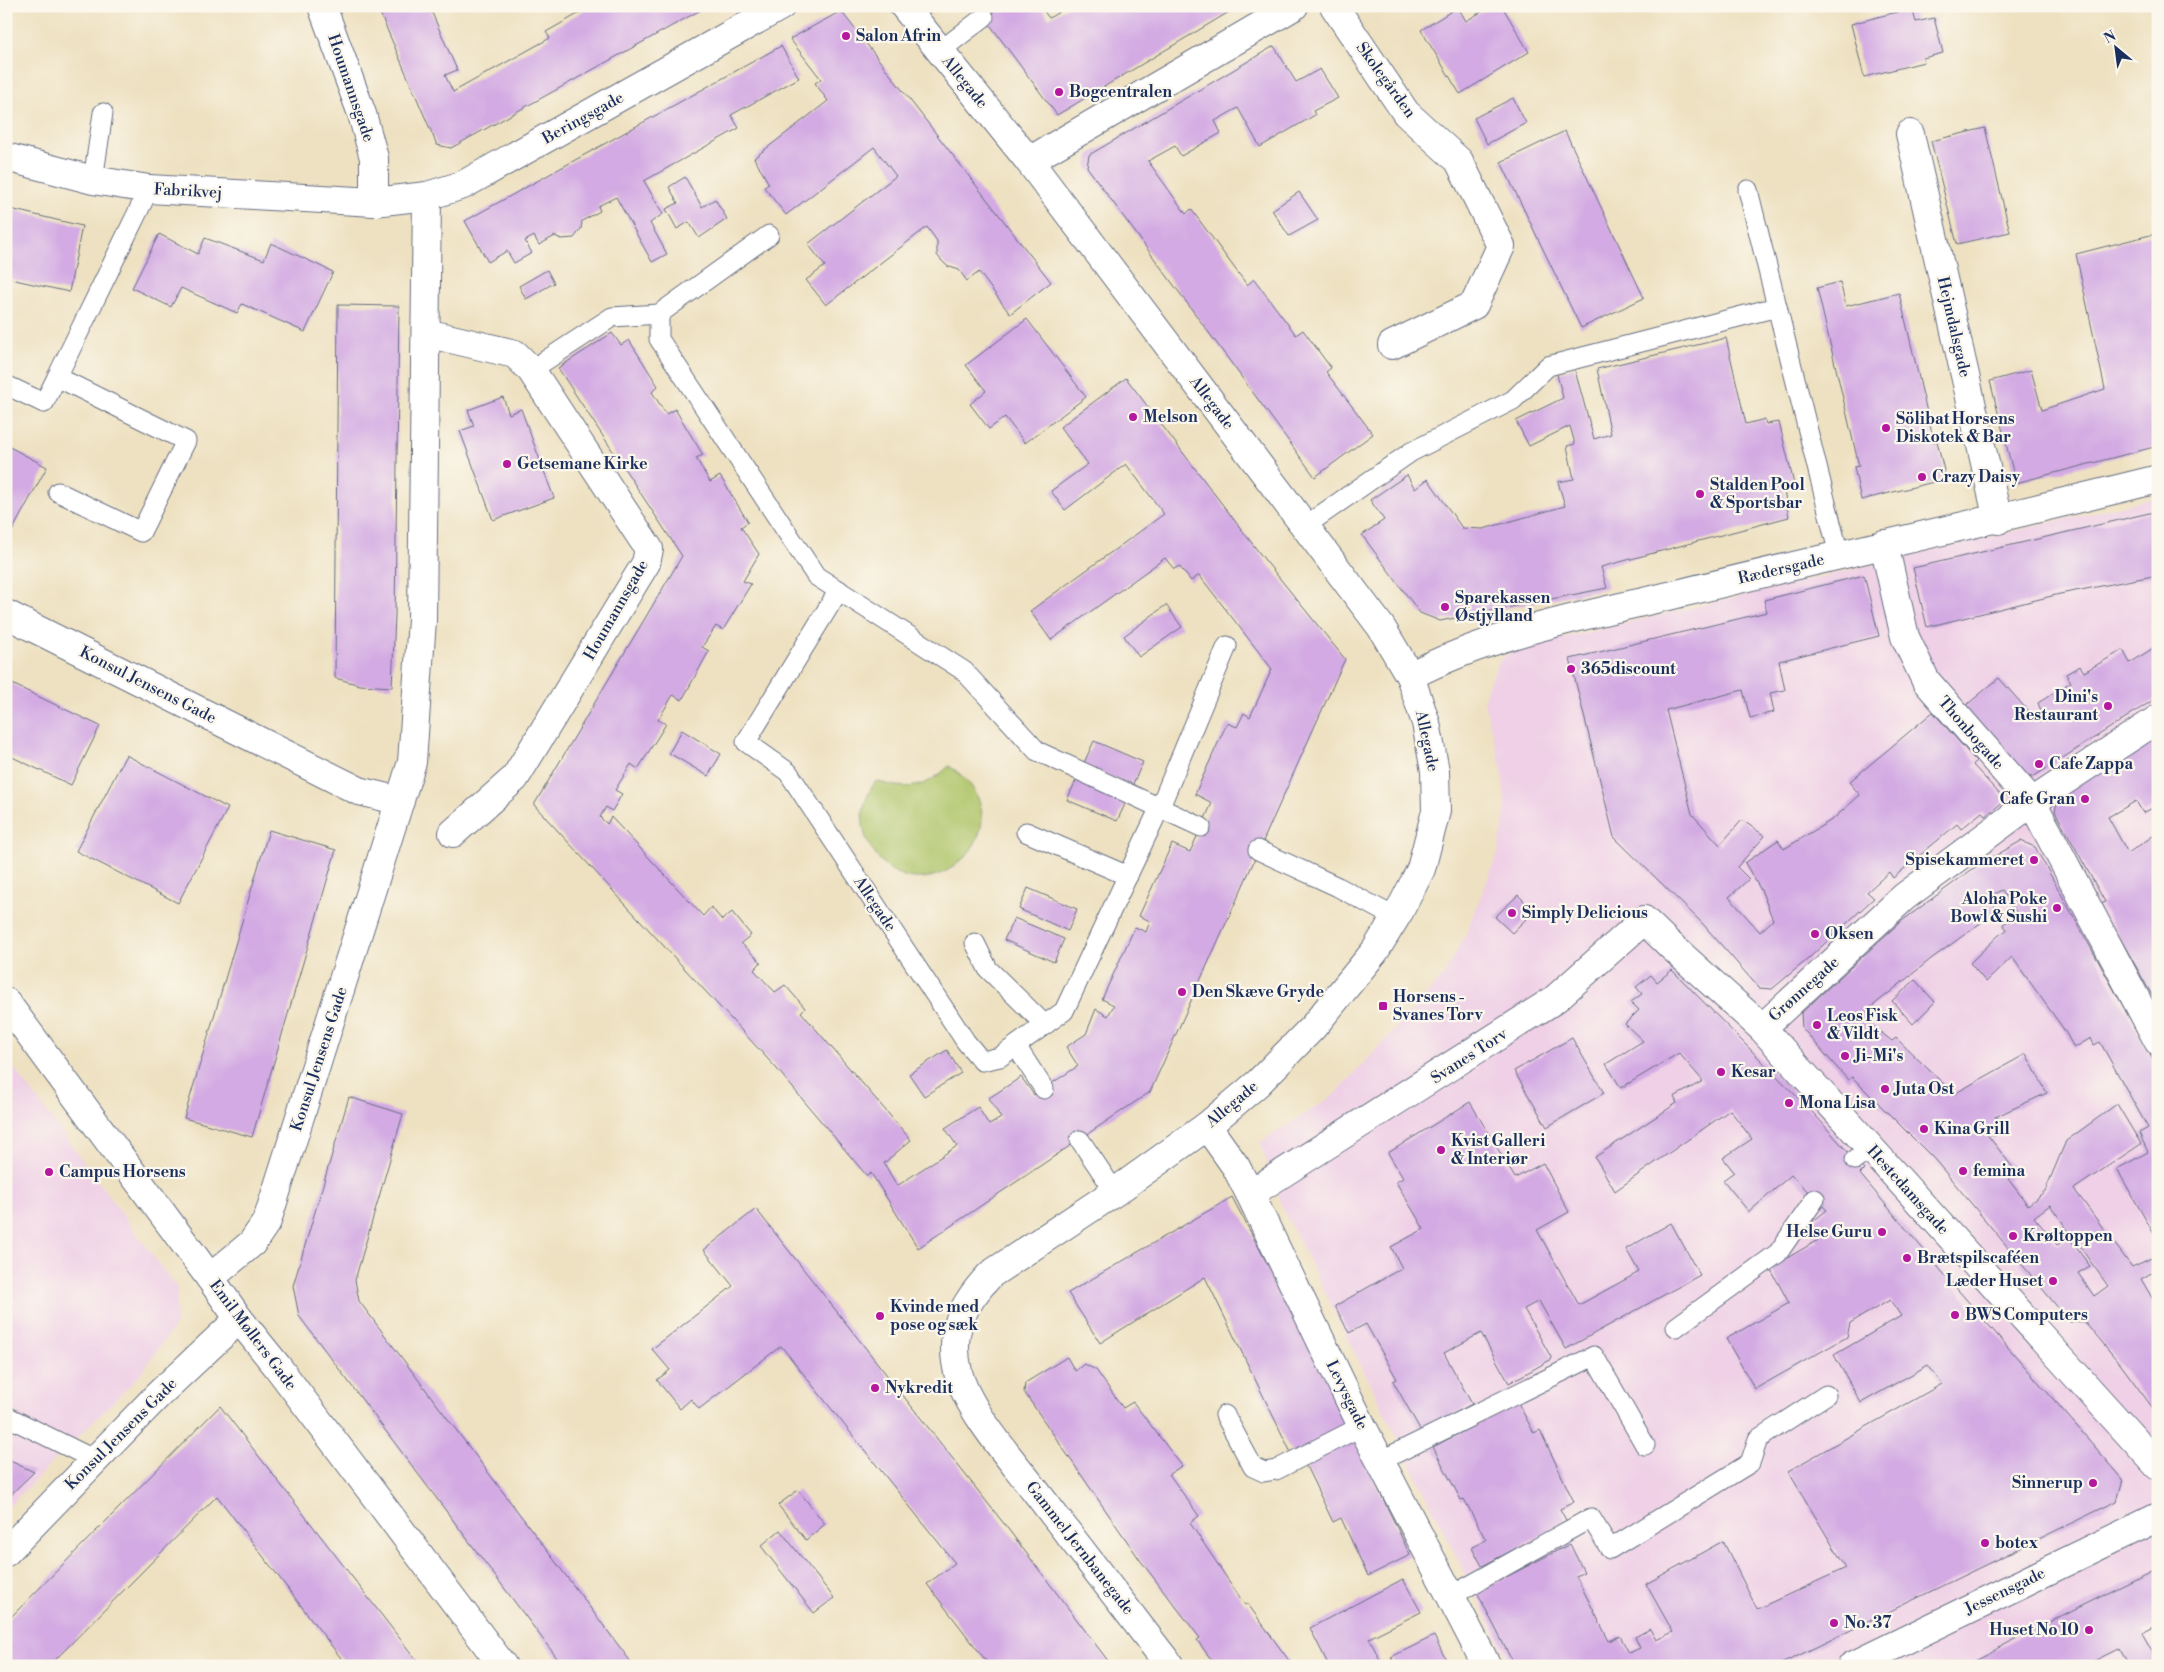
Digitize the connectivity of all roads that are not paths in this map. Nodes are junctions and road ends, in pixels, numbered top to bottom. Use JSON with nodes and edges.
{"nodes":[{"id":1,"x":322,"y":6,"type":"edge"},
{"id":2,"x":781,"y":6,"type":"edge"},
{"id":3,"x":904,"y":6,"type":"edge"},
{"id":4,"x":1294,"y":6,"type":"edge"},
{"id":5,"x":1334,"y":6,"type":"edge"},
{"id":6,"x":984,"y":18,"type":"dead end"},
{"id":7,"x":940,"y":51,"type":"junction"},
{"id":8,"x":102,"y":113,"type":"dead end"},
{"id":9,"x":1910,"y":134,"type":"dead end"},
{"id":10,"x":6,"y":156,"type":"edge"},
{"id":11,"x":1029,"y":161,"type":"junction"},
{"id":12,"x":94,"y":180,"type":"junction"},
{"id":13,"x":149,"y":189,"type":"junction"},
{"id":14,"x":1748,"y":190,"type":"dead end"},
{"id":15,"x":427,"y":196,"type":"junction"},
{"id":16,"x":374,"y":202,"type":"junction"},
{"id":17,"x":769,"y":235,"type":"dead end"},
{"id":18,"x":1777,"y":307,"type":"junction"},
{"id":19,"x":659,"y":314,"type":"junction"},
{"id":20,"x":426,"y":333,"type":"junction"},
{"id":21,"x":1392,"y":345,"type":"dead end"},
{"id":22,"x":531,"y":370,"type":"junction"},
{"id":23,"x":57,"y":377,"type":"junction"},
{"id":24,"x":6,"y":385,"type":"edge"},
{"id":25,"x":2158,"y":478,"type":"edge"},
{"id":26,"x":58,"y":492,"type":"dead end"},
{"id":27,"x":1998,"y":520,"type":"junction"},
{"id":28,"x":1305,"y":526,"type":"junction"},
{"id":29,"x":1884,"y":544,"type":"junction"},
{"id":30,"x":1839,"y":555,"type":"junction"},
{"id":31,"x":839,"y":590,"type":"junction"},
{"id":32,"x":6,"y":614,"type":"edge"},
{"id":33,"x":1227,"y":646,"type":"dead end"},
{"id":34,"x":1410,"y":676,"type":"junction"},
{"id":35,"x":2158,"y":719,"type":"edge"},
{"id":36,"x":2032,"y":802,"type":"junction"},
{"id":37,"x":1160,"y":807,"type":"junction"},
{"id":38,"x":398,"y":810,"type":"junction"},
{"id":39,"x":1201,"y":827,"type":"dead end"},
{"id":40,"x":1026,"y":832,"type":"dead end"},
{"id":41,"x":453,"y":833,"type":"dead end"},
{"id":42,"x":1258,"y":850,"type":"dead end"},
{"id":43,"x":1128,"y":876,"type":"junction"},
{"id":44,"x":1396,"y":918,"type":"junction"},
{"id":45,"x":975,"y":943,"type":"dead end"},
{"id":46,"x":1670,"y":944,"type":"joint"},
{"id":47,"x":6,"y":1002,"type":"edge"},
{"id":48,"x":1045,"y":1025,"type":"junction"},
{"id":49,"x":1762,"y":1028,"type":"junction"},
{"id":50,"x":2158,"y":1041,"type":"edge"},
{"id":51,"x":1016,"y":1046,"type":"junction"},
{"id":52,"x":1044,"y":1088,"type":"dead end"},
{"id":53,"x":1207,"y":1126,"type":"junction"},
{"id":54,"x":1080,"y":1140,"type":"dead end"},
{"id":55,"x":1115,"y":1192,"type":"junction"},
{"id":56,"x":1250,"y":1194,"type":"junction"},
{"id":57,"x":1815,"y":1199,"type":"dead end"},
{"id":58,"x":210,"y":1278,"type":"junction"},
{"id":59,"x":238,"y":1320,"type":"junction"},
{"id":60,"x":1676,"y":1326,"type":"dead end"},
{"id":61,"x":1826,"y":1395,"type":"dead end"},
{"id":62,"x":1225,"y":1415,"type":"dead end"},
{"id":63,"x":6,"y":1416,"type":"edge"},
{"id":64,"x":1362,"y":1426,"type":"junction"},
{"id":65,"x":989,"y":1432,"type":"joint"},
{"id":66,"x":1645,"y":1445,"type":"dead end"},
{"id":67,"x":95,"y":1460,"type":"junction"},
{"id":68,"x":1380,"y":1461,"type":"junction"},
{"id":69,"x":2158,"y":1466,"type":"edge"},
{"id":70,"x":2158,"y":1517,"type":"edge"},
{"id":71,"x":6,"y":1552,"type":"edge"},
{"id":72,"x":1451,"y":1596,"type":"junction"},
{"id":73,"x":503,"y":1666,"type":"edge"},
{"id":74,"x":1170,"y":1666,"type":"edge"},
{"id":75,"x":1487,"y":1666,"type":"edge"},
{"id":76,"x":1852,"y":1666,"type":"edge"}],
"edges":[{"from":1,"to":16,"type":"street","name":"Houmannsgade"},
{"from":2,"to":15,"type":"street","name":"Beringsgade"},
{"from":3,"to":7,"type":"street","name":"Allegade"},
{"from":4,"to":11,"type":"street"},
{"from":5,"to":21,"type":"street","name":"Skolegården"},
{"from":6,"to":7,"type":"lane"},
{"from":7,"to":11,"type":"street","name":"Allegade"},
{"from":8,"to":12,"type":"lane"},
{"from":9,"to":27,"type":"street","name":"Hejmdalsgade"},
{"from":10,"to":12,"type":"street","name":"Fabrikvej"},
{"from":11,"to":28,"type":"street","name":"Allegade"},
{"from":12,"to":13,"type":"street","name":"Fabrikvej"},
{"from":13,"to":16,"type":"street","name":"Fabrikvej"},
{"from":13,"to":23,"type":"lane"},
{"from":14,"to":18,"type":"lane"},
{"from":15,"to":16,"type":"street","name":"Beringsgade"},
{"from":15,"to":20,"type":"street"},
{"from":17,"to":19,"type":"lane"},
{"from":18,"to":28,"type":"lane"},
{"from":18,"to":30,"type":"lane"},
{"from":19,"to":22,"type":"lane"},
{"from":19,"to":31,"type":"lane"},
{"from":20,"to":22,"type":"street","name":"Houmannsgade"},
{"from":20,"to":38,"type":"street"},
{"from":22,"to":41,"type":"street","name":"Houmannsgade"},
{"from":23,"to":24,"type":"lane"},
{"from":23,"to":26,"type":"lane"},
{"from":25,"to":27,"type":"street","name":"Rædersgade"},
{"from":27,"to":29,"type":"street","name":"Rædersgade"},
{"from":28,"to":34,"type":"street","name":"Allegade"},
{"from":29,"to":30,"type":"street","name":"Rædersgade"},
{"from":29,"to":36,"type":"street","name":"Thonbogade"},
{"from":30,"to":34,"type":"street","name":"Rædersgade"},
{"from":31,"to":37,"type":"lane"},
{"from":31,"to":51,"type":"lane","name":"Allegade"},
{"from":32,"to":38,"type":"street","name":"Konsul Jensens Gade"},
{"from":33,"to":37,"type":"lane","name":"Allegade"},
{"from":34,"to":44,"type":"street","name":"Allegade"},
{"from":35,"to":36,"type":"street","name":"Grønnegade"},
{"from":36,"to":49,"type":"street","name":"Grønnegade"},
{"from":36,"to":50,"type":"street","name":"Thonbogade"},
{"from":37,"to":39,"type":"lane"},
{"from":37,"to":43,"type":"lane","name":"Allegade"},
{"from":38,"to":58,"type":"street","name":"Konsul Jensens Gade"},
{"from":40,"to":43,"type":"lane"},
{"from":42,"to":44,"type":"lane"},
{"from":43,"to":48,"type":"lane","name":"Allegade"},
{"from":44,"to":53,"type":"street","name":"Allegade"},
{"from":45,"to":48,"type":"lane"},
{"from":46,"to":49,"type":"street","name":"Hestedamsgade"},
{"from":46,"to":56,"type":"street","name":"Svanes Torv"},
{"from":47,"to":58,"type":"street","name":"Emil Møllers Gade"},
{"from":48,"to":51,"type":"lane","name":"Allegade"},
{"from":49,"to":69,"type":"street","name":"Hestedamsgade"},
{"from":51,"to":52,"type":"lane"},
{"from":53,"to":55,"type":"street","name":"Allegade"},
{"from":53,"to":56,"type":"street","name":"Levysgade"},
{"from":54,"to":55,"type":"lane"},
{"from":55,"to":65,"type":"street","name":"Allegade"},
{"from":56,"to":64,"type":"street","name":"Levysgade"},
{"from":57,"to":60,"type":"lane"},
{"from":58,"to":59,"type":"street","name":"Emil Møllers Gade"},
{"from":59,"to":67,"type":"street","name":"Konsul Jensens Gade"},
{"from":59,"to":73,"type":"street","name":"Emil Møllers Gade"},
{"from":61,"to":72,"type":"lane"},
{"from":62,"to":64,"type":"lane"},
{"from":63,"to":67,"type":"lane"},
{"from":64,"to":68,"type":"street","name":"Levysgade"},
{"from":65,"to":74,"type":"street","name":"Gammel Jernbanegade"},
{"from":66,"to":68,"type":"lane"},
{"from":67,"to":71,"type":"street","name":"Konsul Jensens Gade"},
{"from":68,"to":72,"type":"street","name":"Levysgade"},
{"from":70,"to":76,"type":"street","name":"Jessensgade"},
{"from":72,"to":75,"type":"street","name":"Levysgade"}]}
